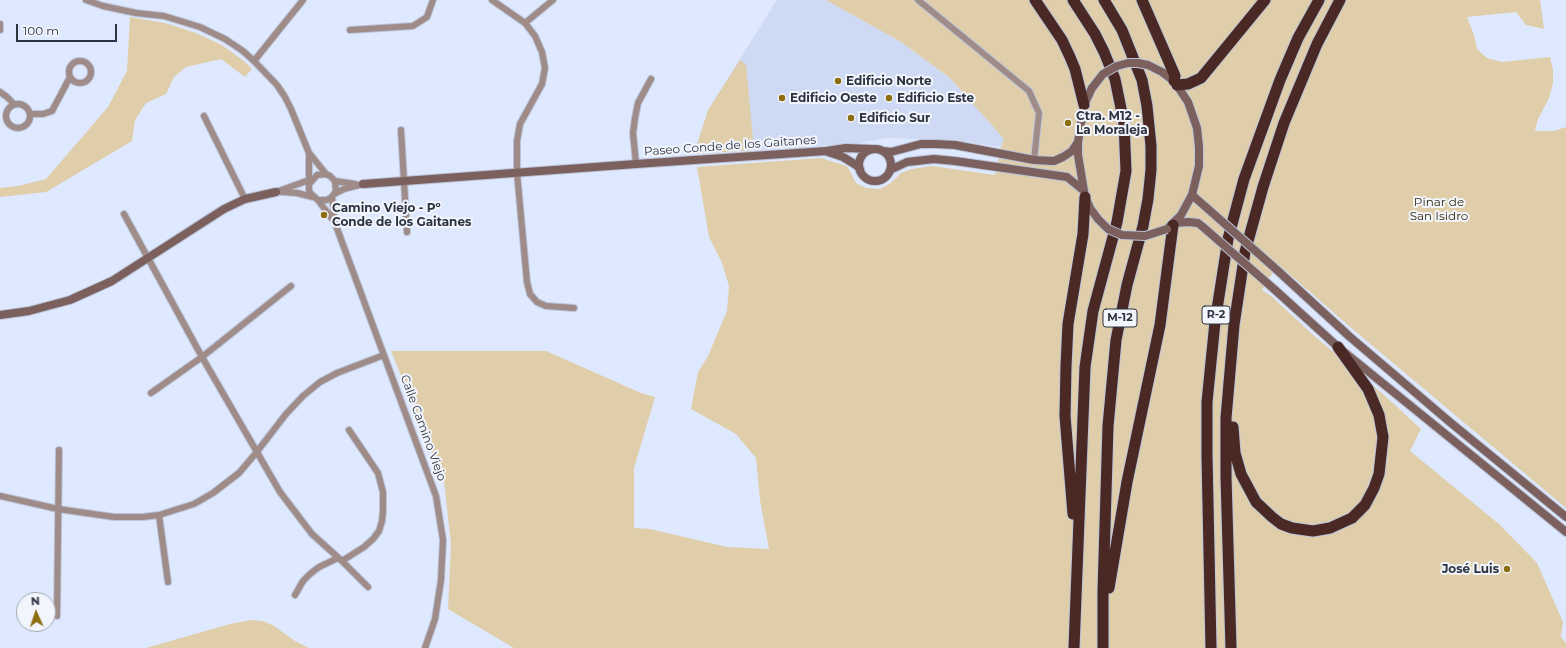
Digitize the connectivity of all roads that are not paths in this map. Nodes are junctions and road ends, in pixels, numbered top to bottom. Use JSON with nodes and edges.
{"nodes":[{"id":1,"x":86,"y":0,"type":"edge"},
{"id":2,"x":303,"y":0,"type":"edge"},
{"id":3,"x":433,"y":0,"type":"edge"},
{"id":4,"x":492,"y":0,"type":"edge"},
{"id":5,"x":553,"y":0,"type":"edge"},
{"id":6,"x":918,"y":0,"type":"edge"},
{"id":7,"x":1035,"y":0,"type":"edge"},
{"id":8,"x":1073,"y":0,"type":"edge"},
{"id":9,"x":1104,"y":0,"type":"edge"},
{"id":10,"x":1142,"y":0,"type":"edge"},
{"id":11,"x":1265,"y":0,"type":"edge"},
{"id":12,"x":1319,"y":0,"type":"edge"},
{"id":13,"x":1340,"y":0,"type":"edge"},
{"id":14,"x":525,"y":23,"type":"junction"},
{"id":15,"x":0,"y":24,"type":"edge"},
{"id":16,"x":0,"y":30,"type":"edge"},
{"id":17,"x":350,"y":30,"type":"dead end"},
{"id":18,"x":254,"y":61,"type":"junction"},
{"id":19,"x":70,"y":77,"type":"dead end"},
{"id":20,"x":651,"y":79,"type":"dead end"},
{"id":21,"x":1176,"y":83,"type":"junction"},
{"id":22,"x":0,"y":92,"type":"edge"},
{"id":23,"x":14,"y":104,"type":"junction"},
{"id":24,"x":1084,"y":105,"type":"junction"},
{"id":25,"x":30,"y":114,"type":"junction"},
{"id":26,"x":204,"y":116,"type":"dead end"},
{"id":27,"x":401,"y":130,"type":"dead end"},
{"id":28,"x":1078,"y":142,"type":"junction"},
{"id":29,"x":872,"y":149,"type":"junction"},
{"id":30,"x":826,"y":151,"type":"junction"},
{"id":31,"x":883,"y":151,"type":"junction"},
{"id":32,"x":309,"y":153,"type":"junction"},
{"id":33,"x":1034,"y":160,"type":"junction"},
{"id":34,"x":636,"y":164,"type":"junction"},
{"id":35,"x":860,"y":169,"type":"junction"},
{"id":36,"x":890,"y":170,"type":"junction"},
{"id":37,"x":518,"y":173,"type":"junction"},
{"id":38,"x":326,"y":174,"type":"junction"},
{"id":39,"x":310,"y":181,"type":"junction"},
{"id":40,"x":335,"y":181,"type":"junction"},
{"id":41,"x":404,"y":181,"type":"junction"},
{"id":42,"x":363,"y":184,"type":"junction"},
{"id":43,"x":276,"y":192,"type":"junction"},
{"id":44,"x":1084,"y":193,"type":"junction"},
{"id":45,"x":1192,"y":195,"type":"junction"},
{"id":46,"x":333,"y":196,"type":"junction"},
{"id":47,"x":315,"y":198,"type":"junction"},
{"id":48,"x":244,"y":199,"type":"junction"},
{"id":49,"x":124,"y":214,"type":"dead end"},
{"id":50,"x":335,"y":223,"type":"junction"},
{"id":51,"x":1172,"y":226,"type":"junction"},
{"id":52,"x":407,"y":232,"type":"dead end"},
{"id":53,"x":1245,"y":252,"type":"junction"},
{"id":54,"x":148,"y":258,"type":"junction"},
{"id":55,"x":291,"y":286,"type":"dead end"},
{"id":56,"x":574,"y":308,"type":"dead end"},
{"id":57,"x":0,"y":315,"type":"edge"},
{"id":58,"x":1338,"y":347,"type":"junction"},
{"id":59,"x":384,"y":355,"type":"junction"},
{"id":60,"x":202,"y":356,"type":"junction"},
{"id":61,"x":151,"y":393,"type":"dead end"},
{"id":62,"x":349,"y":430,"type":"dead end"},
{"id":63,"x":59,"y":450,"type":"dead end"},
{"id":64,"x":256,"y":453,"type":"junction"},
{"id":65,"x":0,"y":496,"type":"edge"},
{"id":66,"x":58,"y":509,"type":"junction"},
{"id":67,"x":159,"y":515,"type":"junction"},
{"id":68,"x":1566,"y":517,"type":"edge"},
{"id":69,"x":1566,"y":532,"type":"edge"},
{"id":70,"x":1077,"y":546,"type":"junction"},
{"id":71,"x":340,"y":559,"type":"junction"},
{"id":72,"x":168,"y":582,"type":"dead end"},
{"id":73,"x":368,"y":587,"type":"dead end"},
{"id":74,"x":295,"y":595,"type":"dead end"},
{"id":75,"x":57,"y":616,"type":"dead end"},
{"id":76,"x":425,"y":648,"type":"edge"},
{"id":77,"x":1074,"y":648,"type":"edge"},
{"id":78,"x":1104,"y":648,"type":"edge"},
{"id":79,"x":1211,"y":648,"type":"edge"},
{"id":80,"x":1231,"y":648,"type":"edge"}],
"edges":[{"from":1,"to":18,"type":"street"},
{"from":2,"to":18,"type":"street"},
{"from":3,"to":17,"type":"street"},
{"from":4,"to":14,"type":"street"},
{"from":5,"to":14,"type":"street"},
{"from":6,"to":33,"type":"street"},
{"from":7,"to":24,"type":"highway"},
{"from":8,"to":70,"type":"highway","number":"M-12"},
{"from":9,"to":78,"type":"highway","number":"M-12"},
{"from":10,"to":21,"type":"highway"},
{"from":11,"to":21,"type":"highway"},
{"from":12,"to":79,"type":"highway","number":"R-2"},
{"from":13,"to":53,"type":"highway","number":"R-2"},
{"from":14,"to":37,"type":"street"},
{"from":15,"to":16,"type":"street"},
{"from":18,"to":32,"type":"street"},
{"from":19,"to":25,"type":"street"},
{"from":20,"to":34,"type":"street","name":"Paseo Conde de los Gaitanes"},
{"from":21,"to":24,"type":"street","bridge":true},
{"from":21,"to":45,"type":"street"},
{"from":22,"to":23,"type":"street"},
{"from":23,"to":25,"type":"street"},
{"from":23,"to":25,"type":"street"},
{"from":24,"to":28,"type":"street"},
{"from":26,"to":48,"type":"street"},
{"from":27,"to":41,"type":"street"},
{"from":28,"to":33,"type":"street"},
{"from":28,"to":44,"type":"street"},
{"from":29,"to":30,"type":"street","name":"Paseo Conde de los Gaitanes"},
{"from":29,"to":31,"type":"street"},
{"from":29,"to":35,"type":"street"},
{"from":30,"to":34,"type":"street","name":"Paseo Conde de los Gaitanes"},
{"from":30,"to":35,"type":"street","name":"Paseo Conde de los Gaitanes"},
{"from":31,"to":33,"type":"street"},
{"from":31,"to":36,"type":"street"},
{"from":32,"to":38,"type":"street"},
{"from":32,"to":39,"type":"street"},
{"from":34,"to":37,"type":"street","name":"Paseo Conde de los Gaitanes"},
{"from":35,"to":36,"type":"street"},
{"from":36,"to":44,"type":"street"},
{"from":37,"to":41,"type":"street","name":"Paseo Conde de los Gaitanes"},
{"from":37,"to":56,"type":"street"},
{"from":38,"to":39,"type":"street"},
{"from":38,"to":40,"type":"street"},
{"from":39,"to":43,"type":"street"},
{"from":39,"to":47,"type":"street"},
{"from":40,"to":42,"type":"street","name":"Paseo Conde de los Gaitanes"},
{"from":40,"to":46,"type":"street"},
{"from":41,"to":42,"type":"street","name":"Paseo Conde de los Gaitanes"},
{"from":41,"to":52,"type":"street"},
{"from":42,"to":46,"type":"street","name":"Paseo Conde de los Gaitanes"},
{"from":43,"to":47,"type":"street"},
{"from":43,"to":48,"type":"street"},
{"from":44,"to":51,"type":"street","bridge":true},
{"from":44,"to":70,"type":"highway"},
{"from":45,"to":51,"type":"street"},
{"from":45,"to":68,"type":"street","bridge":true},
{"from":46,"to":47,"type":"street"},
{"from":46,"to":50,"type":"street","name":"Calle Camino Viejo"},
{"from":47,"to":50,"type":"street","name":"Calle Camino Viejo"},
{"from":48,"to":54,"type":"street"},
{"from":49,"to":54,"type":"street"},
{"from":50,"to":59,"type":"street","name":"Calle Camino Viejo"},
{"from":51,"to":58,"type":"street","bridge":true},
{"from":51,"to":78,"type":"highway"},
{"from":53,"to":58,"type":"highway"},
{"from":53,"to":80,"type":"highway","number":"R-2"},
{"from":54,"to":57,"type":"street"},
{"from":54,"to":60,"type":"street"},
{"from":55,"to":60,"type":"street"},
{"from":58,"to":69,"type":"street"},
{"from":59,"to":64,"type":"street"},
{"from":59,"to":76,"type":"street","name":"Calle Camino Viejo"},
{"from":60,"to":61,"type":"street"},
{"from":60,"to":64,"type":"street"},
{"from":62,"to":71,"type":"street"},
{"from":63,"to":66,"type":"street"},
{"from":64,"to":67,"type":"street"},
{"from":64,"to":71,"type":"street"},
{"from":65,"to":66,"type":"street"},
{"from":66,"to":67,"type":"street"},
{"from":66,"to":75,"type":"street"},
{"from":67,"to":72,"type":"street"},
{"from":70,"to":77,"type":"highway","number":"M-12"},
{"from":71,"to":73,"type":"street"},
{"from":71,"to":74,"type":"street"}]}
